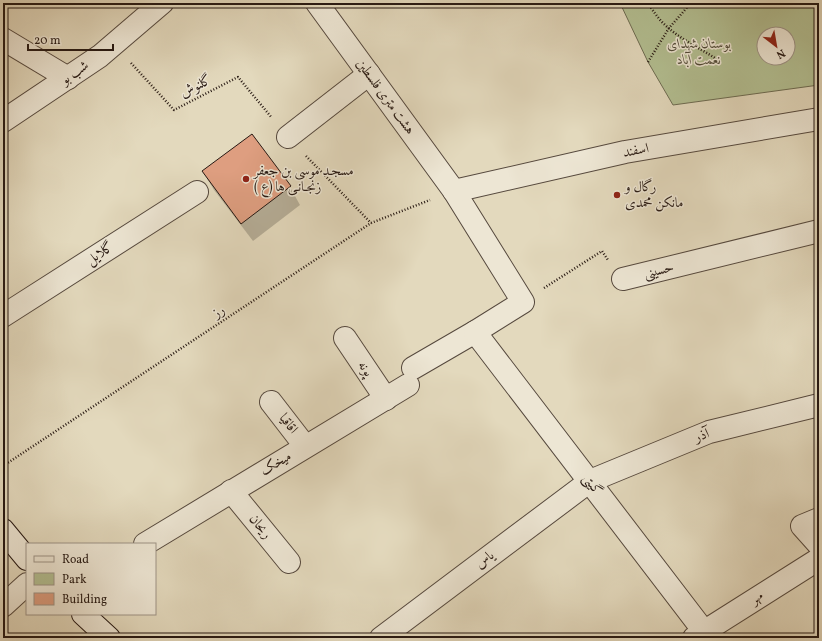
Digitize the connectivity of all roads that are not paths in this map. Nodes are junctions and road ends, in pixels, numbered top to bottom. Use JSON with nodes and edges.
{"nodes":[{"id":1,"x":162,"y":3,"type":"edge"},
{"id":2,"x":317,"y":3,"type":"edge"},
{"id":3,"x":3,"y":39,"type":"edge"},
{"id":4,"x":369,"y":74,"type":"junction"},
{"id":5,"x":68,"y":78,"type":"junction"},
{"id":6,"x":819,"y":119,"type":"edge"},
{"id":7,"x":3,"y":121,"type":"edge"},
{"id":8,"x":288,"y":137,"type":"road end"},
{"id":9,"x":454,"y":191,"type":"junction"},
{"id":10,"x":197,"y":192,"type":"dead end"},
{"id":11,"x":819,"y":231,"type":"edge"},
{"id":12,"x":623,"y":279,"type":"road end"},
{"id":13,"x":523,"y":302,"type":"joint"},
{"id":14,"x":3,"y":316,"type":"edge"},
{"id":15,"x":475,"y":332,"type":"junction"},
{"id":16,"x":345,"y":338,"type":"dead end"},
{"id":17,"x":386,"y":399,"type":"junction"},
{"id":18,"x":270,"y":402,"type":"dead end"},
{"id":19,"x":819,"y":405,"type":"edge"},
{"id":20,"x":305,"y":446,"type":"junction"},
{"id":21,"x":590,"y":481,"type":"junction"},
{"id":22,"x":231,"y":491,"type":"junction"},
{"id":23,"x":810,"y":523,"type":"edge"},
{"id":24,"x":3,"y":530,"type":"edge"},
{"id":25,"x":147,"y":543,"type":"edge"},
{"id":26,"x":819,"y":545,"type":"edge"},
{"id":27,"x":26,"y":558,"type":"edge"},
{"id":28,"x":819,"y":558,"type":"edge"},
{"id":29,"x":289,"y":562,"type":"dead end"},
{"id":30,"x":26,"y":585,"type":"edge"},
{"id":31,"x":3,"y":606,"type":"edge"},
{"id":32,"x":84,"y":615,"type":"edge"},
{"id":33,"x":702,"y":636,"type":"edge"},
{"id":34,"x":109,"y":638,"type":"edge"},
{"id":35,"x":381,"y":638,"type":"edge"}],
"edges":[{"from":1,"to":5,"type":"street","name":"شب بو"},
{"from":2,"to":4,"type":"street","name":"هشت متری فلسطین"},
{"from":3,"to":5,"type":"street"},
{"from":4,"to":8,"type":"street"},
{"from":4,"to":9,"type":"street","name":"هشت متری فلسطین"},
{"from":5,"to":7,"type":"street","name":"شب بو"},
{"from":6,"to":9,"type":"street","name":"اسفند"},
{"from":9,"to":13,"type":"street","name":"هشت متری فلسطین"},
{"from":10,"to":14,"type":"street","name":"گلایل"},
{"from":11,"to":12,"type":"street","name":"حسینی"},
{"from":13,"to":15,"type":"street","name":"میخک"},
{"from":15,"to":17,"type":"street","name":"میخک"},
{"from":15,"to":21,"type":"street","name":"گیتی"},
{"from":16,"to":17,"type":"street","name":"پونه"},
{"from":17,"to":20,"type":"street","name":"میخک"},
{"from":18,"to":20,"type":"street","name":"اقاقیا"},
{"from":19,"to":21,"type":"street","name":"آذر"},
{"from":20,"to":22,"type":"street","name":"میخک"},
{"from":21,"to":33,"type":"street","name":"گیتی"},
{"from":21,"to":35,"type":"street","name":"یاس"},
{"from":22,"to":25,"type":"street","name":"میخک"},
{"from":22,"to":29,"type":"street","name":"ریحان"},
{"from":23,"to":26,"type":"street"},
{"from":24,"to":27,"type":"street"},
{"from":28,"to":33,"type":"street","name":"مهر"},
{"from":30,"to":31,"type":"street"},
{"from":32,"to":34,"type":"street"}]}
